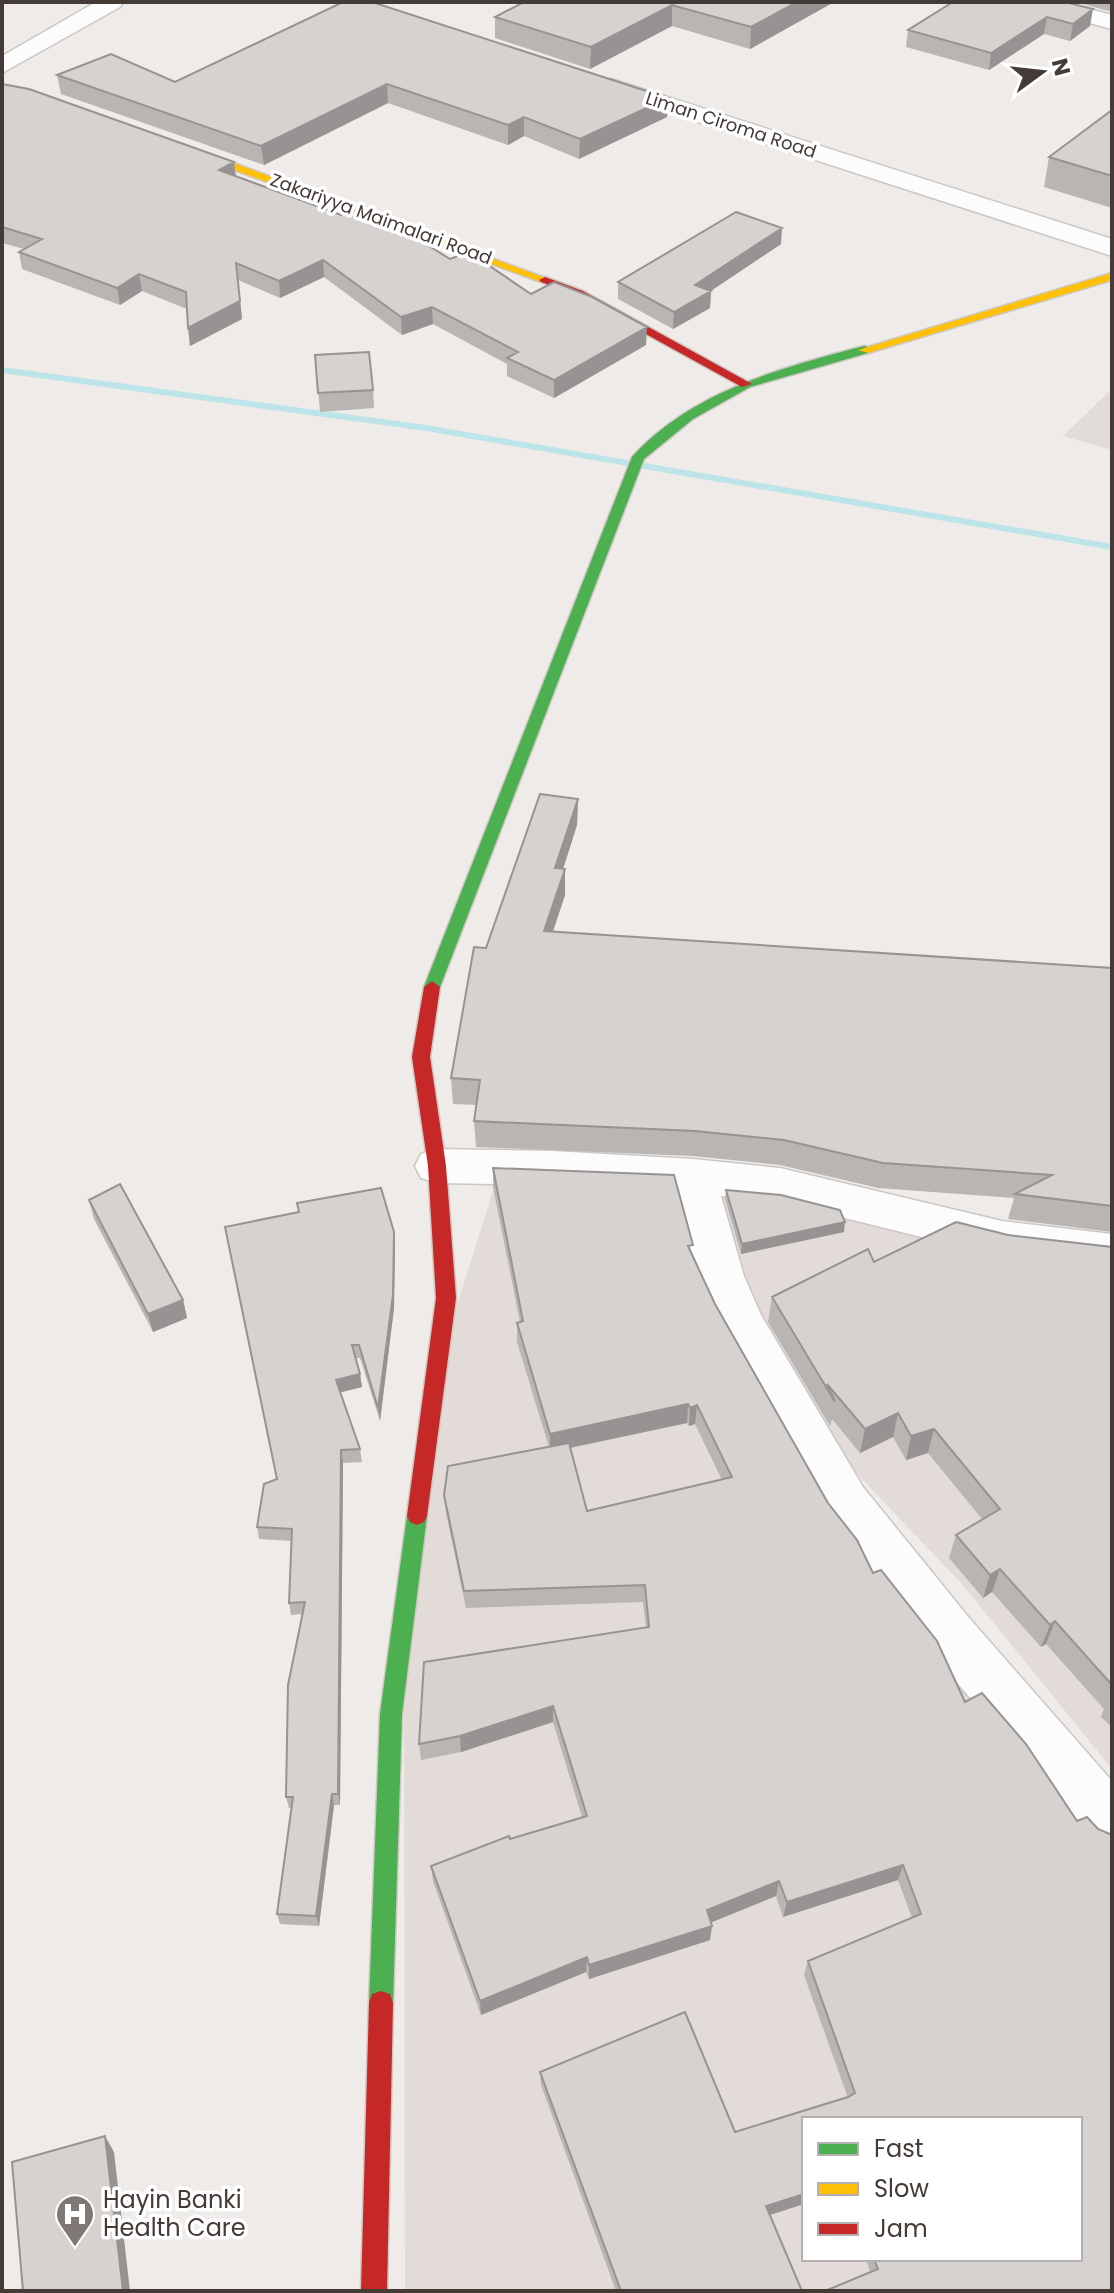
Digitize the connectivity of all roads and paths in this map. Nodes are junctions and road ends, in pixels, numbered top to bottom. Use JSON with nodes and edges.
{"nodes":[{"id":1,"x":112,"y":2,"type":"edge"},
{"id":2,"x":1037,"y":2,"type":"edge"},
{"id":3,"x":1112,"y":22,"type":"edge"},
{"id":4,"x":2,"y":66,"type":"edge"},
{"id":5,"x":589,"y":79,"type":"edge"},
{"id":6,"x":164,"y":141,"type":"edge"},
{"id":7,"x":1112,"y":248,"type":"edge"},
{"id":8,"x":1112,"y":276,"type":"edge"},
{"id":9,"x":746,"y":384,"type":"junction"},
{"id":10,"x":437,"y":1166,"type":"junction"},
{"id":11,"x":693,"y":1176,"type":"junction"},
{"id":12,"x":1112,"y":1252,"type":"edge"},
{"id":13,"x":1112,"y":1823,"type":"edge"},
{"id":14,"x":374,"y":2291,"type":"edge"}],
"edges":[{"from":1,"to":4,"type":"street"},
{"from":2,"to":3,"type":"street"},
{"from":5,"to":7,"type":"street","name":"Liman Ciroma Road"},
{"from":6,"to":9,"type":"street","name":"Zakariyya Maimalari Road"},
{"from":8,"to":9,"type":"street"},
{"from":9,"to":10,"type":"street"},
{"from":10,"to":11,"type":"street"},
{"from":10,"to":14,"type":"street"},
{"from":11,"to":12,"type":"street"},
{"from":11,"to":13,"type":"street"}]}
